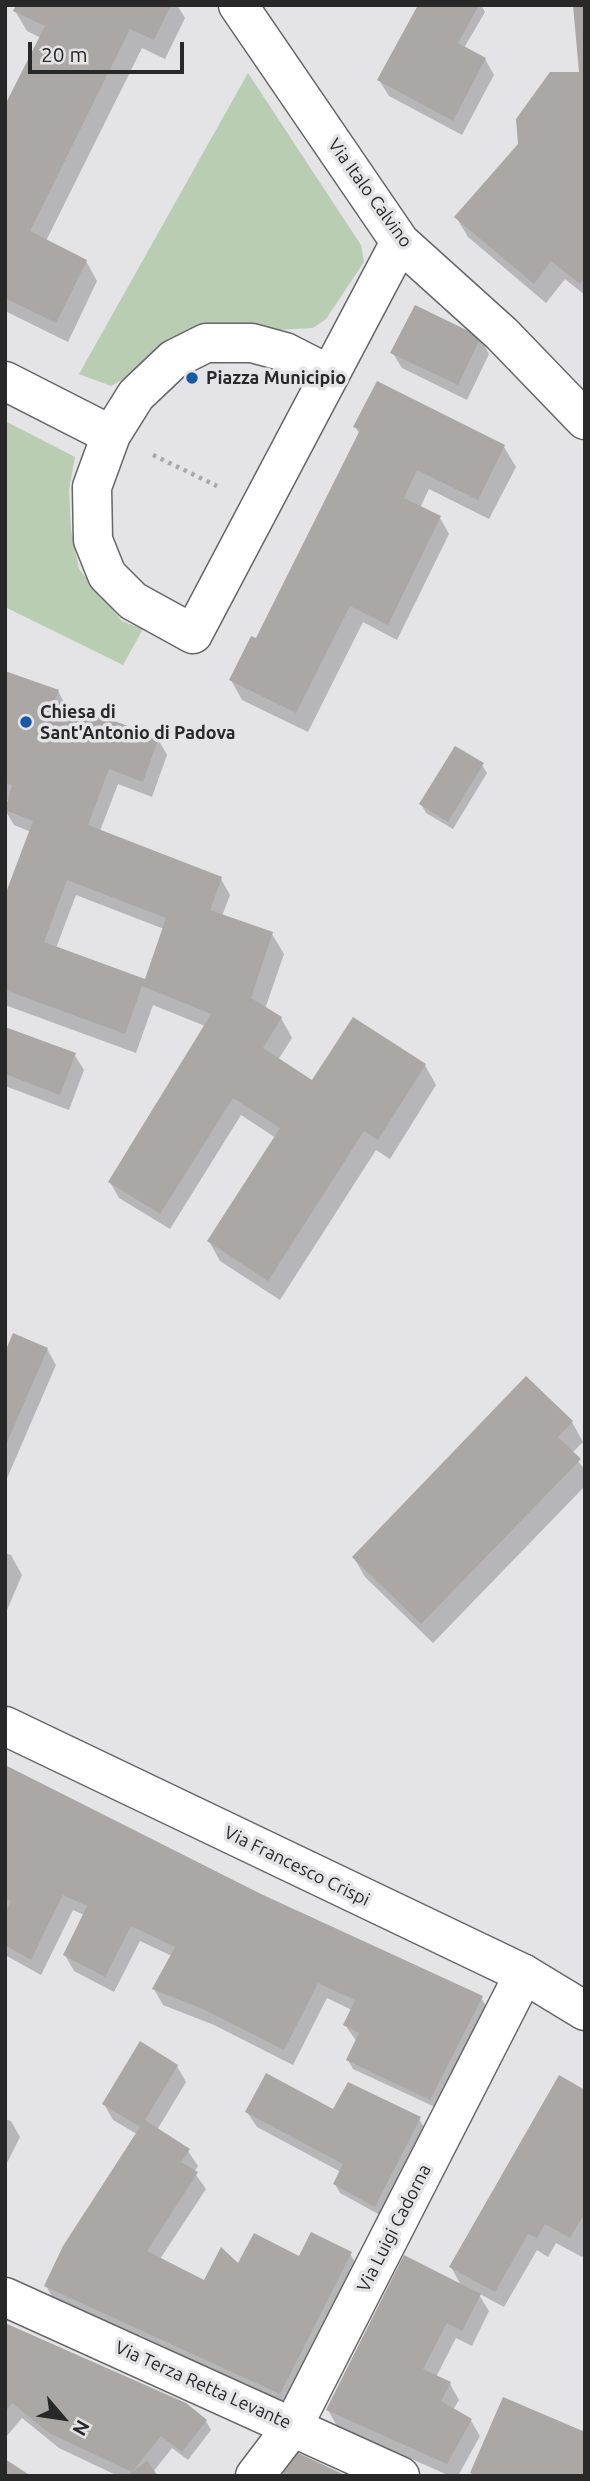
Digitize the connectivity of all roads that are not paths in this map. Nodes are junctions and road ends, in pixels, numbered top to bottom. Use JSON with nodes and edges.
{"nodes":[{"id":1,"x":238,"y":5,"type":"edge"},
{"id":2,"x":400,"y":242,"type":"junction"},
{"id":3,"x":330,"y":375,"type":"junction"},
{"id":4,"x":5,"y":381,"type":"edge"},
{"id":5,"x":585,"y":421,"type":"edge"},
{"id":6,"x":111,"y":435,"type":"junction"},
{"id":7,"x":5,"y":1726,"type":"edge"},
{"id":8,"x":524,"y":1974,"type":"junction"},
{"id":9,"x":585,"y":2011,"type":"edge"},
{"id":10,"x":5,"y":2297,"type":"edge"},
{"id":11,"x":293,"y":2426,"type":"junction"},
{"id":12,"x":256,"y":2476,"type":"edge"},
{"id":13,"x":400,"y":2476,"type":"edge"}],
"edges":[{"from":1,"to":2,"type":"street","name":"Via Italo Calvino"},
{"from":2,"to":3,"type":"street"},
{"from":2,"to":5,"type":"street","name":"Via Italo Calvino"},
{"from":3,"to":6,"type":"street"},
{"from":3,"to":6,"type":"street"},
{"from":4,"to":6,"type":"street"},
{"from":7,"to":8,"type":"street","name":"Via Francesco Crispi"},
{"from":8,"to":9,"type":"street","name":"Via Francesco Crispi"},
{"from":8,"to":11,"type":"street","name":"Via Luigi Cadorna"},
{"from":10,"to":11,"type":"street","name":"Via Terza Retta Levante"},
{"from":11,"to":12,"type":"street","name":"Via Luigi Cadorna"},
{"from":11,"to":13,"type":"street","name":"Via Terza Retta Levante"}]}
